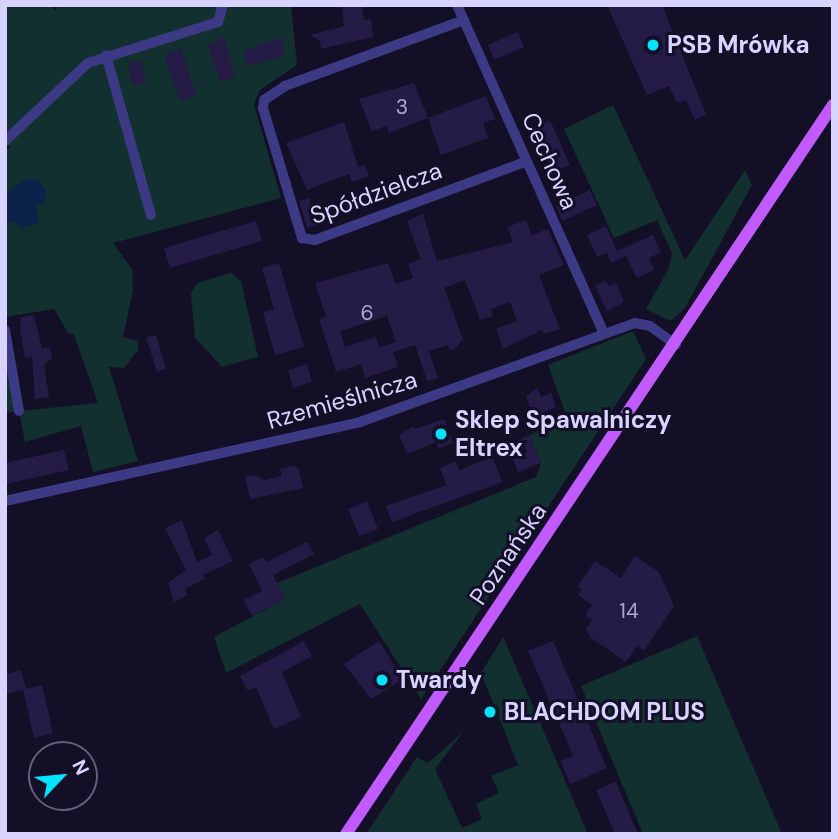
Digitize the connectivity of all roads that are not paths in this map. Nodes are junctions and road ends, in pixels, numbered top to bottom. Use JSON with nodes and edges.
{"nodes":[{"id":1,"x":223,"y":5,"type":"edge"},
{"id":2,"x":457,"y":5,"type":"edge"},
{"id":3,"x":464,"y":20,"type":"junction"},
{"id":4,"x":106,"y":55,"type":"junction"},
{"id":5,"x":833,"y":105,"type":"edge"},
{"id":6,"x":5,"y":141,"type":"edge"},
{"id":7,"x":527,"y":161,"type":"junction"},
{"id":8,"x":151,"y":215,"type":"dead end"},
{"id":9,"x":5,"y":330,"type":"edge"},
{"id":10,"x":604,"y":334,"type":"junction"},
{"id":11,"x":676,"y":345,"type":"junction"},
{"id":12,"x":19,"y":411,"type":"dead end"},
{"id":13,"x":5,"y":501,"type":"edge"},
{"id":14,"x":346,"y":834,"type":"edge"}],
"edges":[{"from":1,"to":4,"type":"street"},
{"from":2,"to":3,"type":"street","name":"Cechowa"},
{"from":3,"to":7,"type":"street","name":"Cechowa"},
{"from":3,"to":7,"type":"street","name":"Spółdzielcza"},
{"from":4,"to":6,"type":"street"},
{"from":4,"to":8,"type":"street"},
{"from":5,"to":11,"type":"main road","name":"Poznańska"},
{"from":7,"to":10,"type":"street","name":"Cechowa"},
{"from":9,"to":12,"type":"street"},
{"from":10,"to":11,"type":"street","name":"Rzemieślnicza"},
{"from":10,"to":13,"type":"street","name":"Rzemieślnicza"},
{"from":11,"to":14,"type":"main road","name":"Poznańska"}]}
